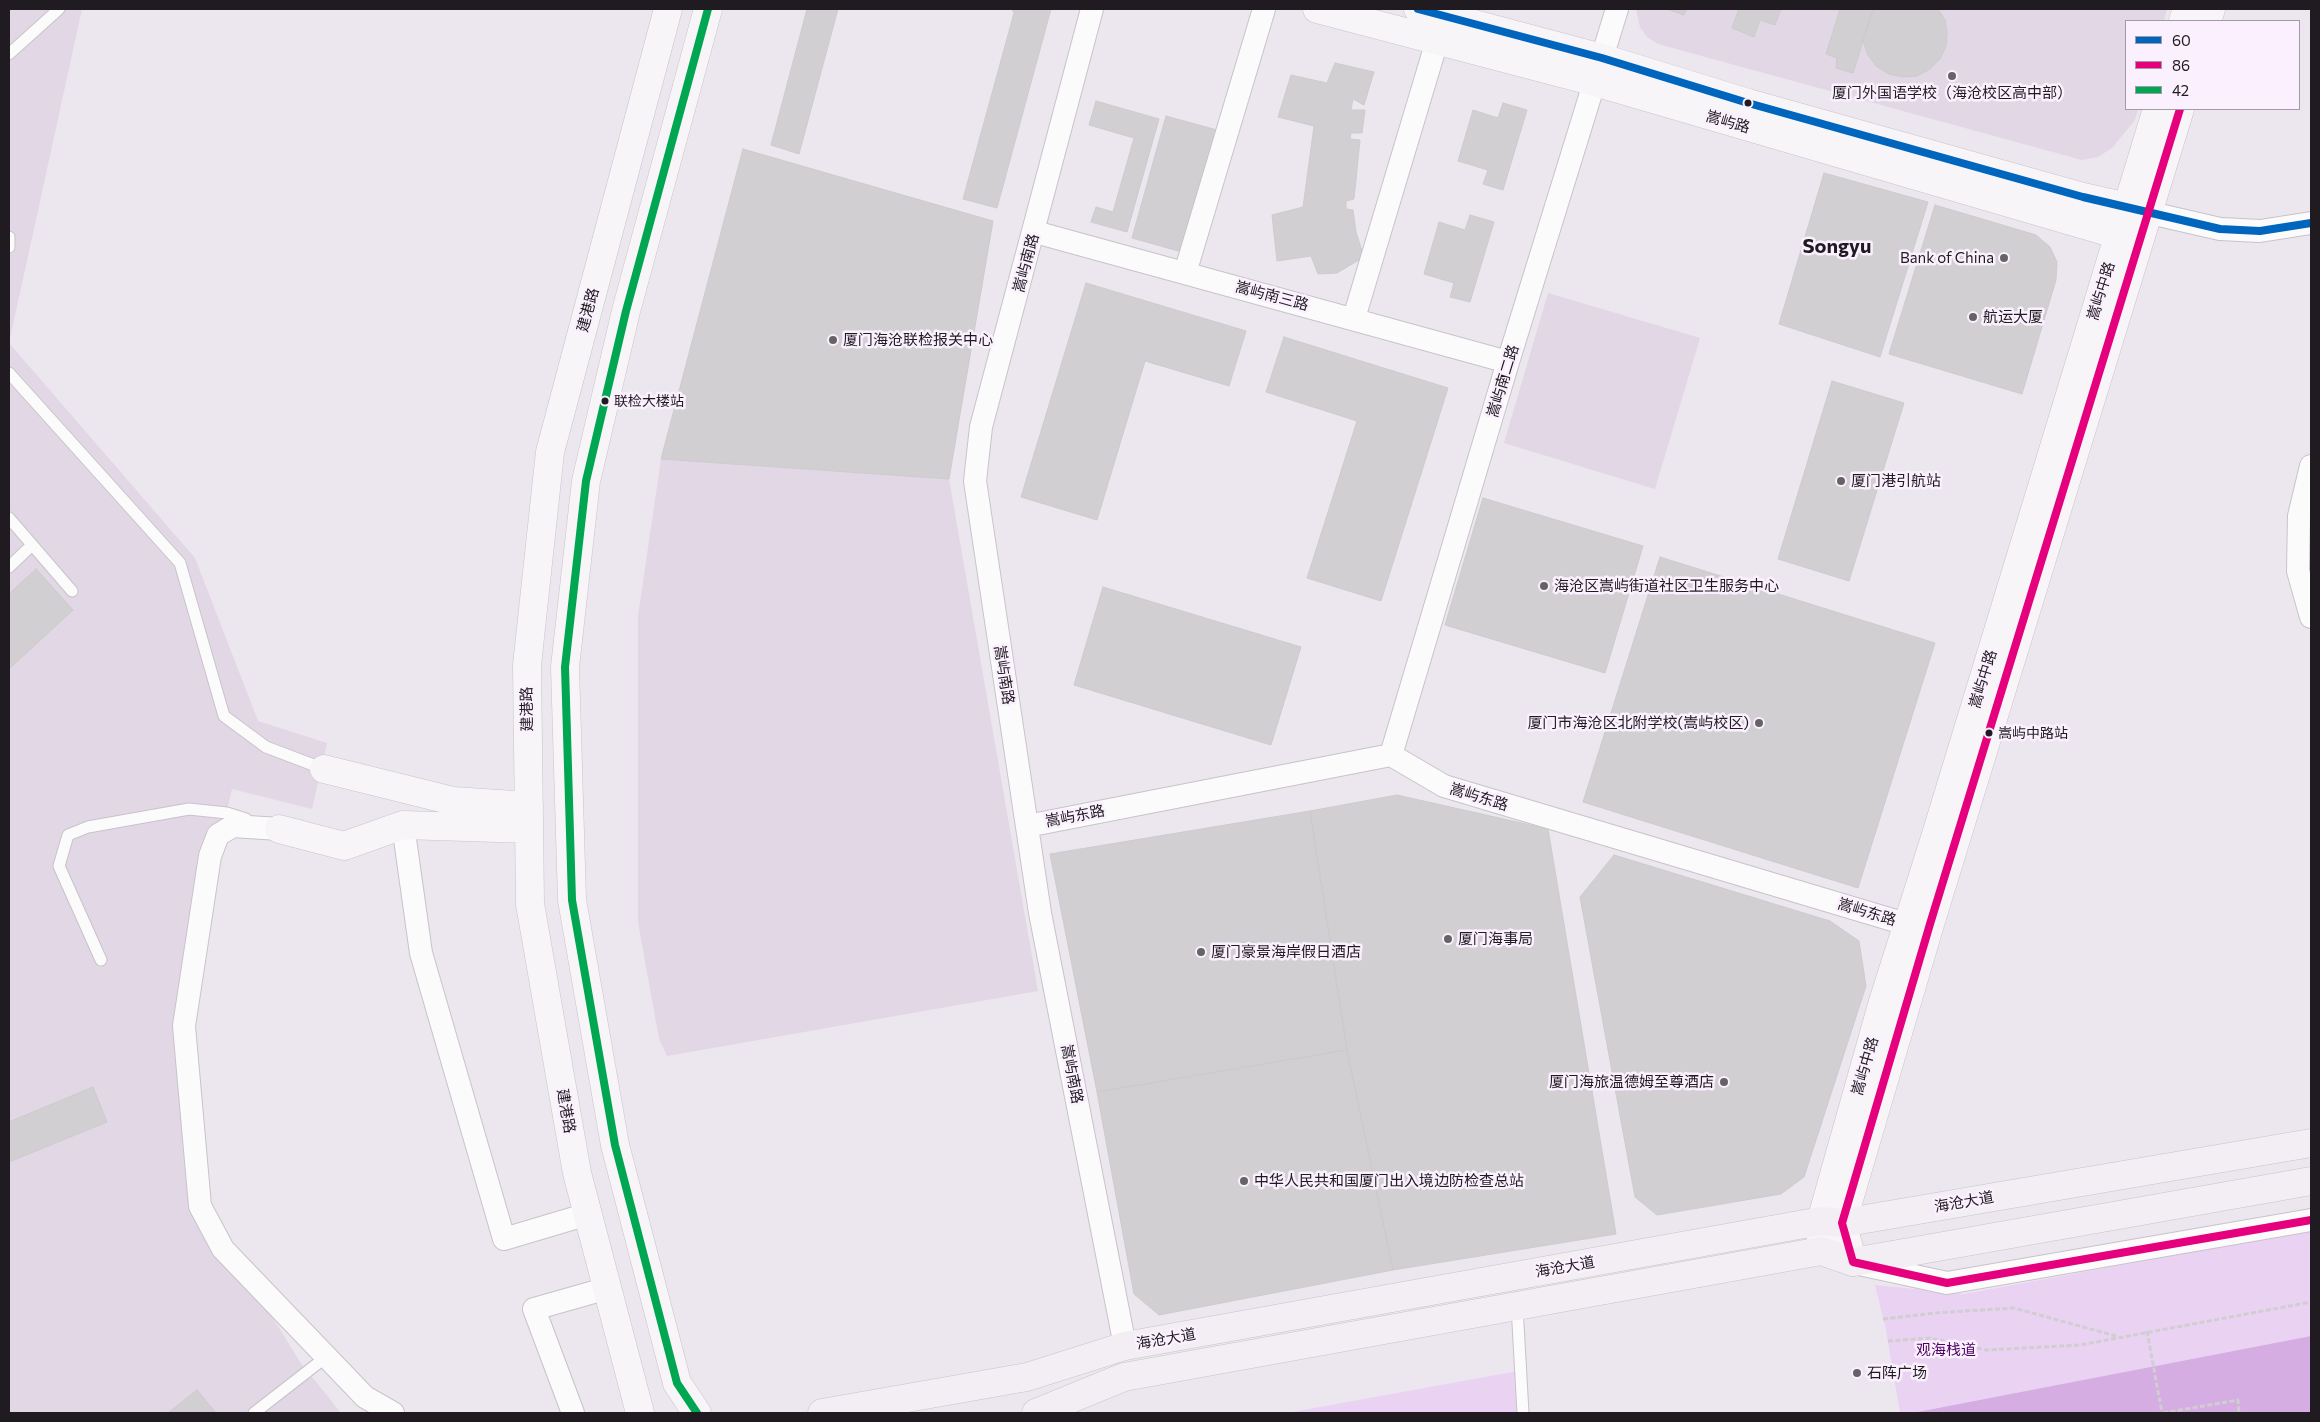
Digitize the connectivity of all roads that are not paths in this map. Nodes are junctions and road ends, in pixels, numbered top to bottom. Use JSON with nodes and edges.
{"nodes":[{"id":1,"x":59,"y":9,"type":"edge"},
{"id":2,"x":668,"y":9,"type":"edge"},
{"id":3,"x":708,"y":9,"type":"edge"},
{"id":4,"x":1092,"y":9,"type":"edge"},
{"id":5,"x":1264,"y":9,"type":"edge"},
{"id":6,"x":1317,"y":9,"type":"edge"},
{"id":7,"x":1418,"y":9,"type":"edge"},
{"id":8,"x":1617,"y":9,"type":"edge"},
{"id":9,"x":1437,"y":41,"type":"junction"},
{"id":10,"x":9,"y":54,"type":"edge"},
{"id":11,"x":1599,"y":70,"type":"junction"},
{"id":12,"x":2157,"y":110,"type":"edge"},
{"id":13,"x":2180,"y":110,"type":"edge"},
{"id":14,"x":2137,"y":210,"type":"junction"},
{"id":15,"x":2311,"y":223,"type":"edge"},
{"id":16,"x":1035,"y":232,"type":"junction"},
{"id":17,"x":9,"y":237,"type":"edge"},
{"id":18,"x":2129,"y":237,"type":"junction"},
{"id":19,"x":9,"y":247,"type":"edge"},
{"id":20,"x":1185,"y":273,"type":"junction"},
{"id":21,"x":1354,"y":318,"type":"junction"},
{"id":22,"x":1508,"y":362,"type":"junction"},
{"id":23,"x":9,"y":373,"type":"edge"},
{"id":24,"x":2311,"y":466,"type":"edge"},
{"id":25,"x":9,"y":518,"type":"edge"},
{"id":26,"x":32,"y":545,"type":"junction"},
{"id":27,"x":9,"y":567,"type":"edge"},
{"id":28,"x":72,"y":590,"type":"dead end"},
{"id":29,"x":2311,"y":617,"type":"edge"},
{"id":30,"x":1392,"y":755,"type":"junction"},
{"id":31,"x":324,"y":769,"type":"joint"},
{"id":32,"x":529,"y":818,"type":"junction"},
{"id":33,"x":403,"y":825,"type":"junction"},
{"id":34,"x":1027,"y":826,"type":"junction"},
{"id":35,"x":279,"y":829,"type":"junction"},
{"id":36,"x":1918,"y":924,"type":"junction"},
{"id":37,"x":101,"y":960,"type":"dead end"},
{"id":38,"x":2311,"y":1143,"type":"edge"},
{"id":39,"x":2311,"y":1181,"type":"edge"},
{"id":40,"x":588,"y":1214,"type":"junction"},
{"id":41,"x":2311,"y":1220,"type":"edge"},
{"id":42,"x":1831,"y":1222,"type":"junction"},
{"id":43,"x":1821,"y":1251,"type":"junction"},
{"id":44,"x":1853,"y":1262,"type":"junction"},
{"id":45,"x":608,"y":1288,"type":"junction"},
{"id":46,"x":1517,"y":1306,"type":"junction"},
{"id":47,"x":1125,"y":1346,"type":"junction"},
{"id":48,"x":326,"y":1357,"type":"junction"},
{"id":49,"x":254,"y":1413,"type":"edge"},
{"id":50,"x":393,"y":1413,"type":"edge"},
{"id":51,"x":572,"y":1413,"type":"edge"},
{"id":52,"x":640,"y":1413,"type":"edge"},
{"id":53,"x":697,"y":1413,"type":"edge"},
{"id":54,"x":822,"y":1413,"type":"edge"},
{"id":55,"x":1036,"y":1413,"type":"edge"},
{"id":56,"x":1523,"y":1413,"type":"edge"}],
"edges":[{"from":1,"to":10,"type":"lane"},
{"from":2,"to":32,"type":"street","name":"建港路"},
{"from":3,"to":53,"type":"street"},
{"from":4,"to":16,"type":"street","name":"嵩屿南路"},
{"from":5,"to":20,"type":"street"},
{"from":6,"to":9,"type":"street","name":"嵩屿路"},
{"from":7,"to":11,"type":"street","name":"嵩屿路"},
{"from":8,"to":11,"type":"street","name":"嵩屿南二路"},
{"from":9,"to":11,"type":"street","name":"嵩屿路"},
{"from":9,"to":21,"type":"street"},
{"from":11,"to":14,"type":"street","name":"嵩屿路"},
{"from":11,"to":18,"type":"street","name":"嵩屿路"},
{"from":11,"to":22,"type":"street","name":"嵩屿南二路"},
{"from":12,"to":14,"type":"street","name":"嵩屿中路"},
{"from":13,"to":14,"type":"street","name":"嵩屿中路"},
{"from":14,"to":15,"type":"street"},
{"from":14,"to":18,"type":"street","name":"嵩屿中路"},
{"from":16,"to":20,"type":"street","name":"嵩屿南三路"},
{"from":16,"to":34,"type":"street","name":"嵩屿南路"},
{"from":17,"to":19,"type":"lane"},
{"from":18,"to":36,"type":"street","name":"嵩屿中路"},
{"from":20,"to":21,"type":"street","name":"嵩屿南三路"},
{"from":21,"to":22,"type":"street","name":"嵩屿南三路"},
{"from":22,"to":30,"type":"street","name":"嵩屿南二路"},
{"from":23,"to":31,"type":"lane"},
{"from":24,"to":29,"type":"street"},
{"from":25,"to":26,"type":"lane"},
{"from":26,"to":27,"type":"lane"},
{"from":26,"to":28,"type":"lane"},
{"from":30,"to":34,"type":"street","name":"嵩屿东路"},
{"from":30,"to":36,"type":"street","name":"嵩屿东路"},
{"from":31,"to":32,"type":"street"},
{"from":32,"to":33,"type":"street"},
{"from":32,"to":40,"type":"street","name":"建港路"},
{"from":33,"to":35,"type":"street"},
{"from":33,"to":40,"type":"street"},
{"from":34,"to":47,"type":"street","name":"嵩屿南路"},
{"from":35,"to":37,"type":"lane"},
{"from":35,"to":48,"type":"street"},
{"from":36,"to":42,"type":"street","name":"嵩屿中路"},
{"from":38,"to":42,"type":"main road","name":"海沧大道"},
{"from":39,"to":44,"type":"main road","name":"海沧大道"},
{"from":40,"to":45,"type":"street","name":"建港路"},
{"from":41,"to":44,"type":"street"},
{"from":42,"to":43,"type":"street","name":"嵩屿中路"},
{"from":42,"to":44,"type":"street"},
{"from":42,"to":47,"type":"main road","name":"海沧大道"},
{"from":43,"to":44,"type":"main road","name":"海沧大道"},
{"from":43,"to":46,"type":"main road","name":"海沧大道"},
{"from":45,"to":51,"type":"street"},
{"from":45,"to":52,"type":"street","name":"建港路"},
{"from":46,"to":55,"type":"main road","name":"海沧大道"},
{"from":46,"to":56,"type":"lane"},
{"from":47,"to":54,"type":"main road","name":"海沧大道"},
{"from":48,"to":49,"type":"lane"},
{"from":48,"to":50,"type":"street"}]}
